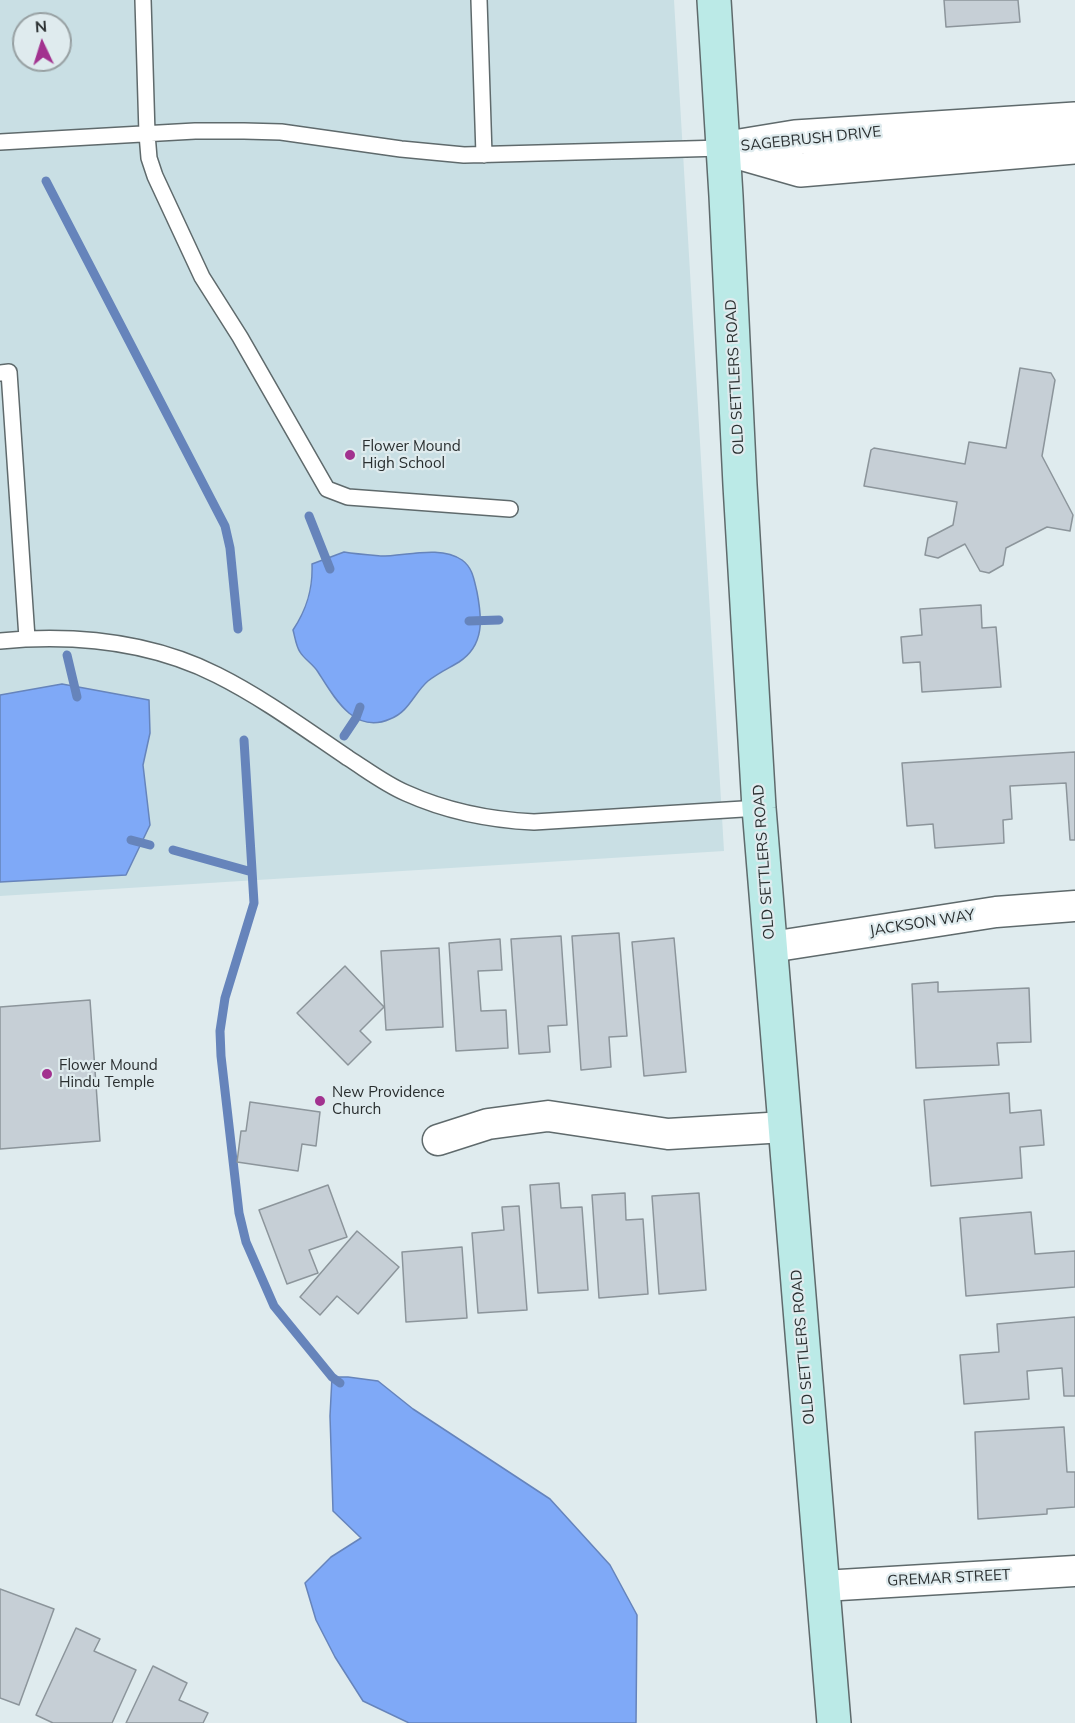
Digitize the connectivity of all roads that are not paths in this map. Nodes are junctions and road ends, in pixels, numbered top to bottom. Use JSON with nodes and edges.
{"nodes":[{"id":1,"x":143,"y":0,"type":"edge"},
{"id":2,"x":479,"y":0,"type":"edge"},
{"id":3,"x":714,"y":0,"type":"edge"},
{"id":4,"x":1075,"y":118,"type":"edge"},
{"id":5,"x":147,"y":134,"type":"junction"},
{"id":6,"x":0,"y":142,"type":"edge"},
{"id":7,"x":1075,"y":147,"type":"edge"},
{"id":8,"x":723,"y":148,"type":"junction"},
{"id":9,"x":484,"y":155,"type":"junction"},
{"id":10,"x":0,"y":373,"type":"edge"},
{"id":11,"x":510,"y":509,"type":"dead end"},
{"id":12,"x":27,"y":638,"type":"junction"},
{"id":13,"x":0,"y":641,"type":"edge"},
{"id":14,"x":759,"y":808,"type":"junction"},
{"id":15,"x":1075,"y":906,"type":"edge"},
{"id":16,"x":771,"y":947,"type":"junction"},
{"id":17,"x":785,"y":1127,"type":"junction"},
{"id":18,"x":438,"y":1140,"type":"dead end"},
{"id":19,"x":1075,"y":1571,"type":"edge"},
{"id":20,"x":822,"y":1586,"type":"junction"},
{"id":21,"x":834,"y":1723,"type":"edge"}],
"edges":[{"from":1,"to":5,"type":"lane"},
{"from":2,"to":9,"type":"lane"},
{"from":3,"to":8,"type":"main road","name":"OLD SETTLERS ROAD"},
{"from":4,"to":8,"type":"street","name":"SAGEBRUSH DRIVE"},
{"from":5,"to":6,"type":"lane"},
{"from":5,"to":9,"type":"lane"},
{"from":5,"to":11,"type":"lane"},
{"from":7,"to":8,"type":"street","name":"SAGEBRUSH DRIVE"},
{"from":8,"to":9,"type":"lane"},
{"from":8,"to":14,"type":"main road","name":"OLD SETTLERS ROAD"},
{"from":10,"to":12,"type":"lane"},
{"from":12,"to":13,"type":"lane"},
{"from":12,"to":14,"type":"lane"},
{"from":14,"to":16,"type":"main road","name":"OLD SETTLERS ROAD"},
{"from":15,"to":16,"type":"street","name":"JACKSON WAY"},
{"from":16,"to":17,"type":"main road","name":"OLD SETTLERS ROAD"},
{"from":17,"to":18,"type":"street"},
{"from":17,"to":20,"type":"main road","name":"OLD SETTLERS ROAD"},
{"from":19,"to":20,"type":"street","name":"GREMAR STREET"},
{"from":20,"to":21,"type":"main road","name":"OLD SETTLERS ROAD"}]}
